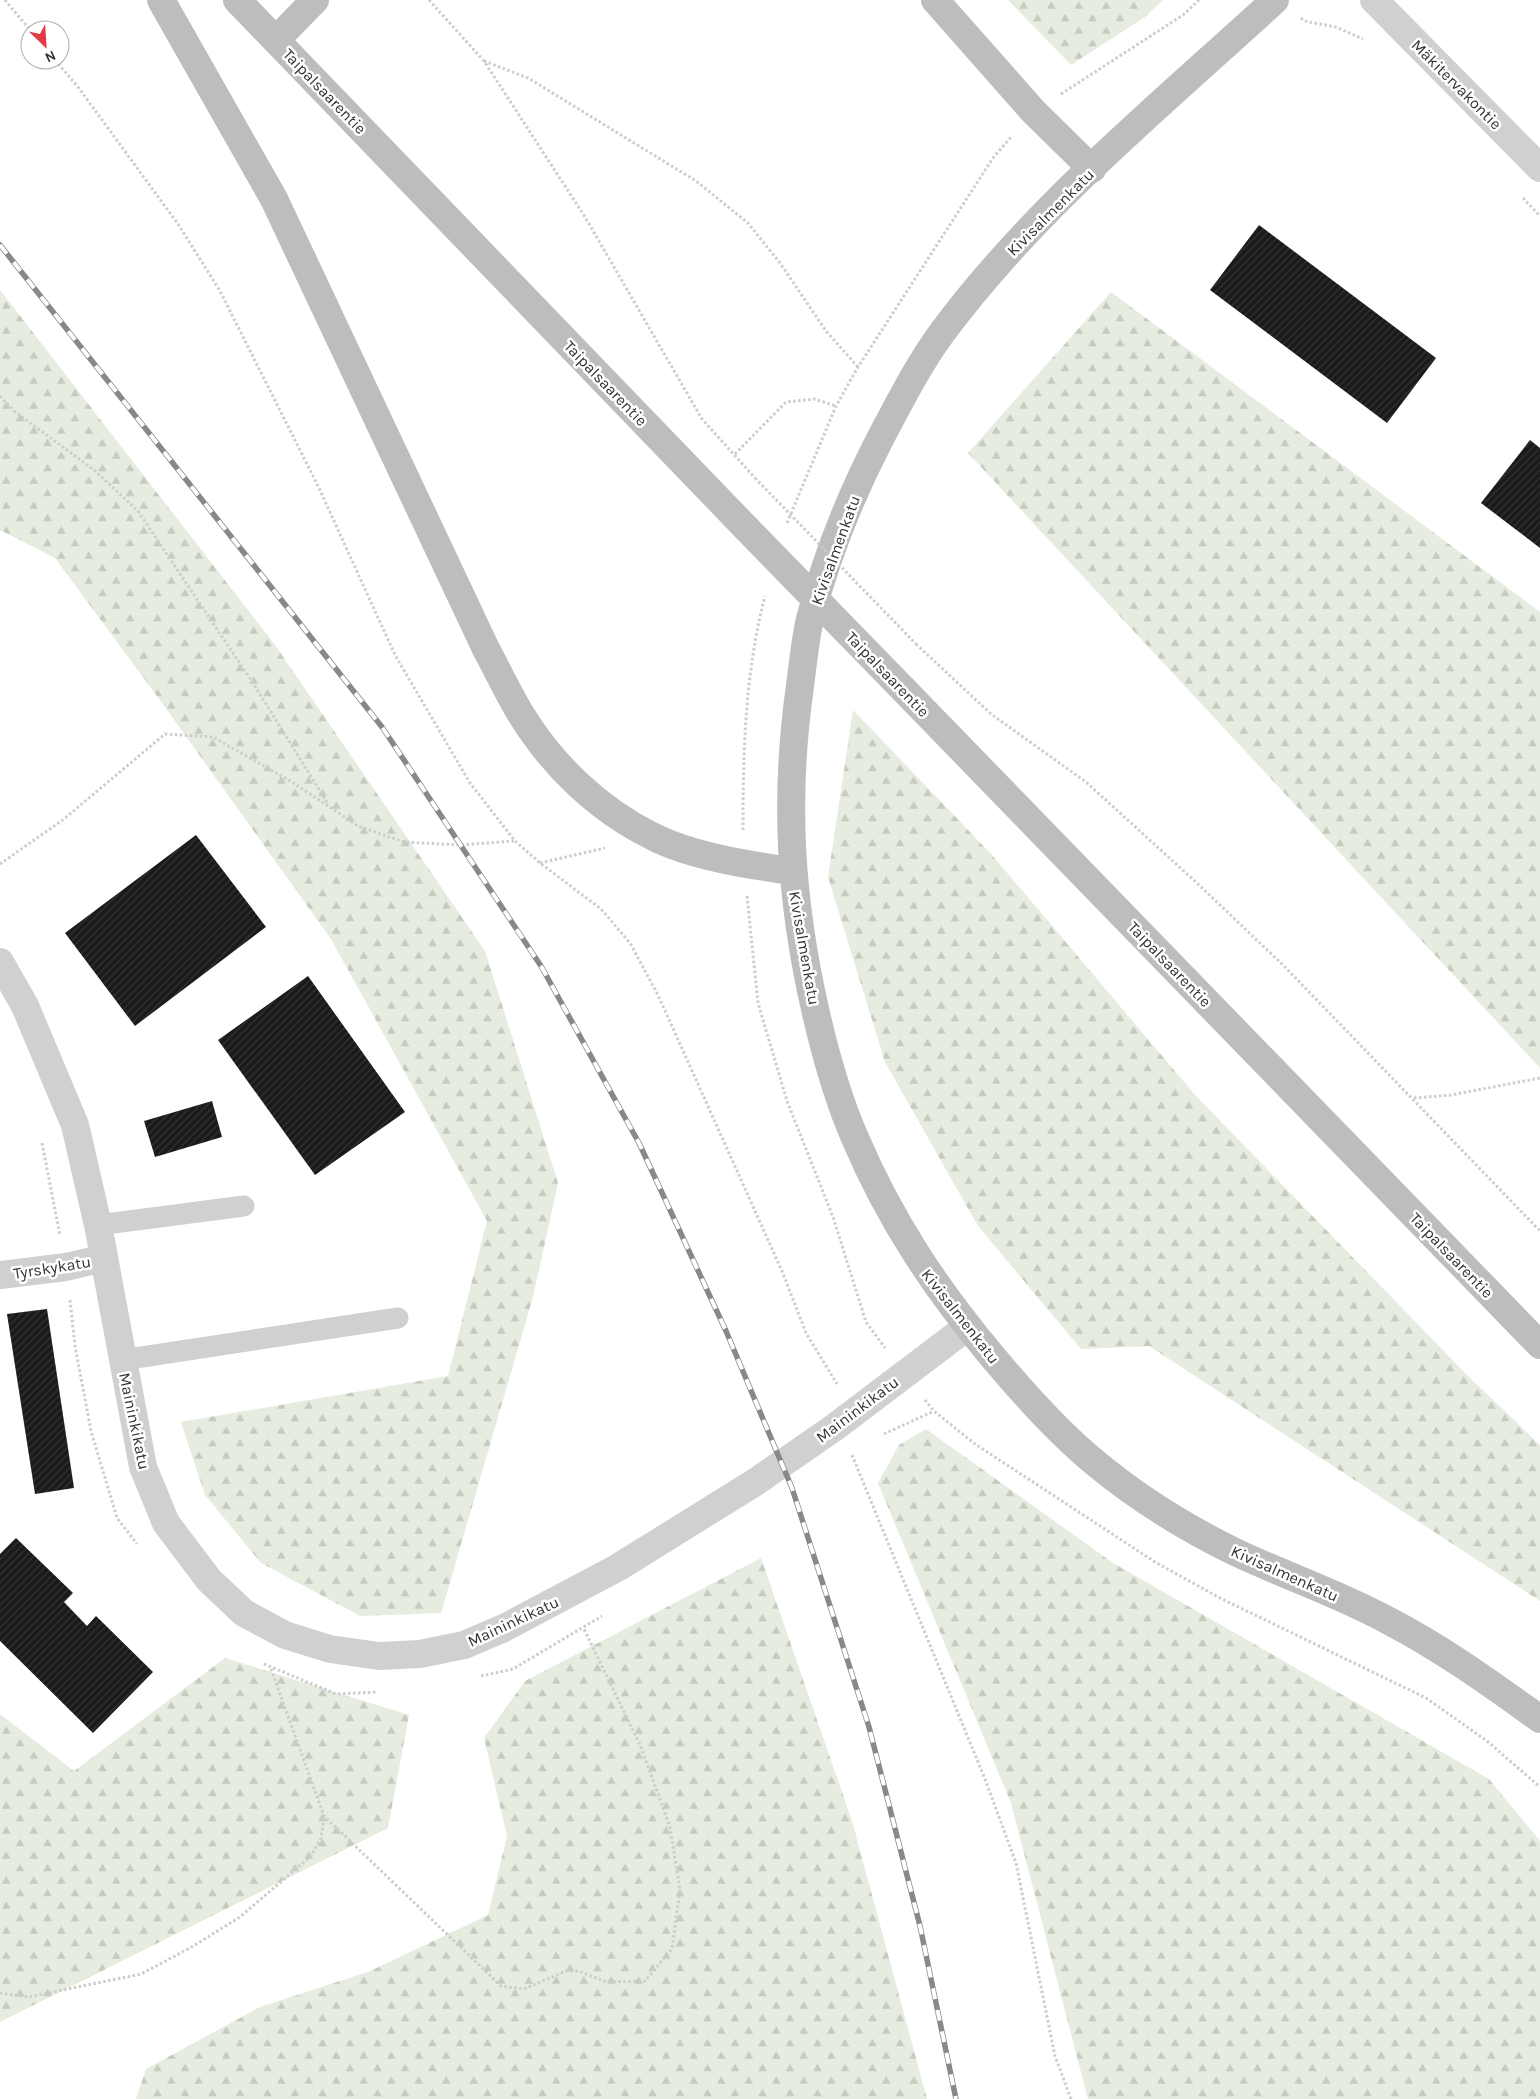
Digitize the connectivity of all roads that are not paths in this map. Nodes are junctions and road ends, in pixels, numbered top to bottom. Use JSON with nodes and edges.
{"nodes":[{"id":1,"x":161,"y":0,"type":"edge"},
{"id":2,"x":237,"y":0,"type":"edge"},
{"id":3,"x":315,"y":0,"type":"edge"},
{"id":4,"x":935,"y":0,"type":"edge"},
{"id":5,"x":1275,"y":0,"type":"edge"},
{"id":6,"x":1374,"y":0,"type":"edge"},
{"id":7,"x":276,"y":40,"type":"junction"},
{"id":8,"x":1540,"y":168,"type":"edge"},
{"id":9,"x":1092,"y":169,"type":"junction"},
{"id":10,"x":791,"y":871,"type":"junction"},
{"id":11,"x":0,"y":962,"type":"edge"},
{"id":12,"x":244,"y":1206,"type":"dead end"},
{"id":13,"x":98,"y":1225,"type":"junction"},
{"id":14,"x":104,"y":1258,"type":"junction"},
{"id":15,"x":0,"y":1275,"type":"edge"},
{"id":16,"x":398,"y":1318,"type":"dead end"},
{"id":17,"x":968,"y":1327,"type":"junction"},
{"id":18,"x":1540,"y":1345,"type":"edge"},
{"id":19,"x":122,"y":1360,"type":"junction"},
{"id":20,"x":1540,"y":1719,"type":"edge"}],
"edges":[{"from":1,"to":10,"type":"main road"},
{"from":2,"to":7,"type":"main road","name":"Taipalsaarentie"},
{"from":3,"to":7,"type":"main road"},
{"from":4,"to":9,"type":"main road"},
{"from":5,"to":9,"type":"main road","name":"Kivisalmenkatu"},
{"from":6,"to":8,"type":"street","name":"Mäkitervakontie"},
{"from":7,"to":18,"type":"main road","name":"Taipalsaarentie","bridge":true},
{"from":9,"to":10,"type":"main road","name":"Kivisalmenkatu"},
{"from":10,"to":17,"type":"main road","name":"Kivisalmenkatu"},
{"from":11,"to":13,"type":"street","name":"Maininkikatu"},
{"from":12,"to":13,"type":"lane"},
{"from":13,"to":14,"type":"street","name":"Maininkikatu"},
{"from":14,"to":15,"type":"street","name":"Tyrskykatu"},
{"from":14,"to":19,"type":"street","name":"Maininkikatu"},
{"from":16,"to":19,"type":"lane"},
{"from":17,"to":19,"type":"street","name":"Maininkikatu"},
{"from":17,"to":20,"type":"main road","name":"Kivisalmenkatu"}]}
